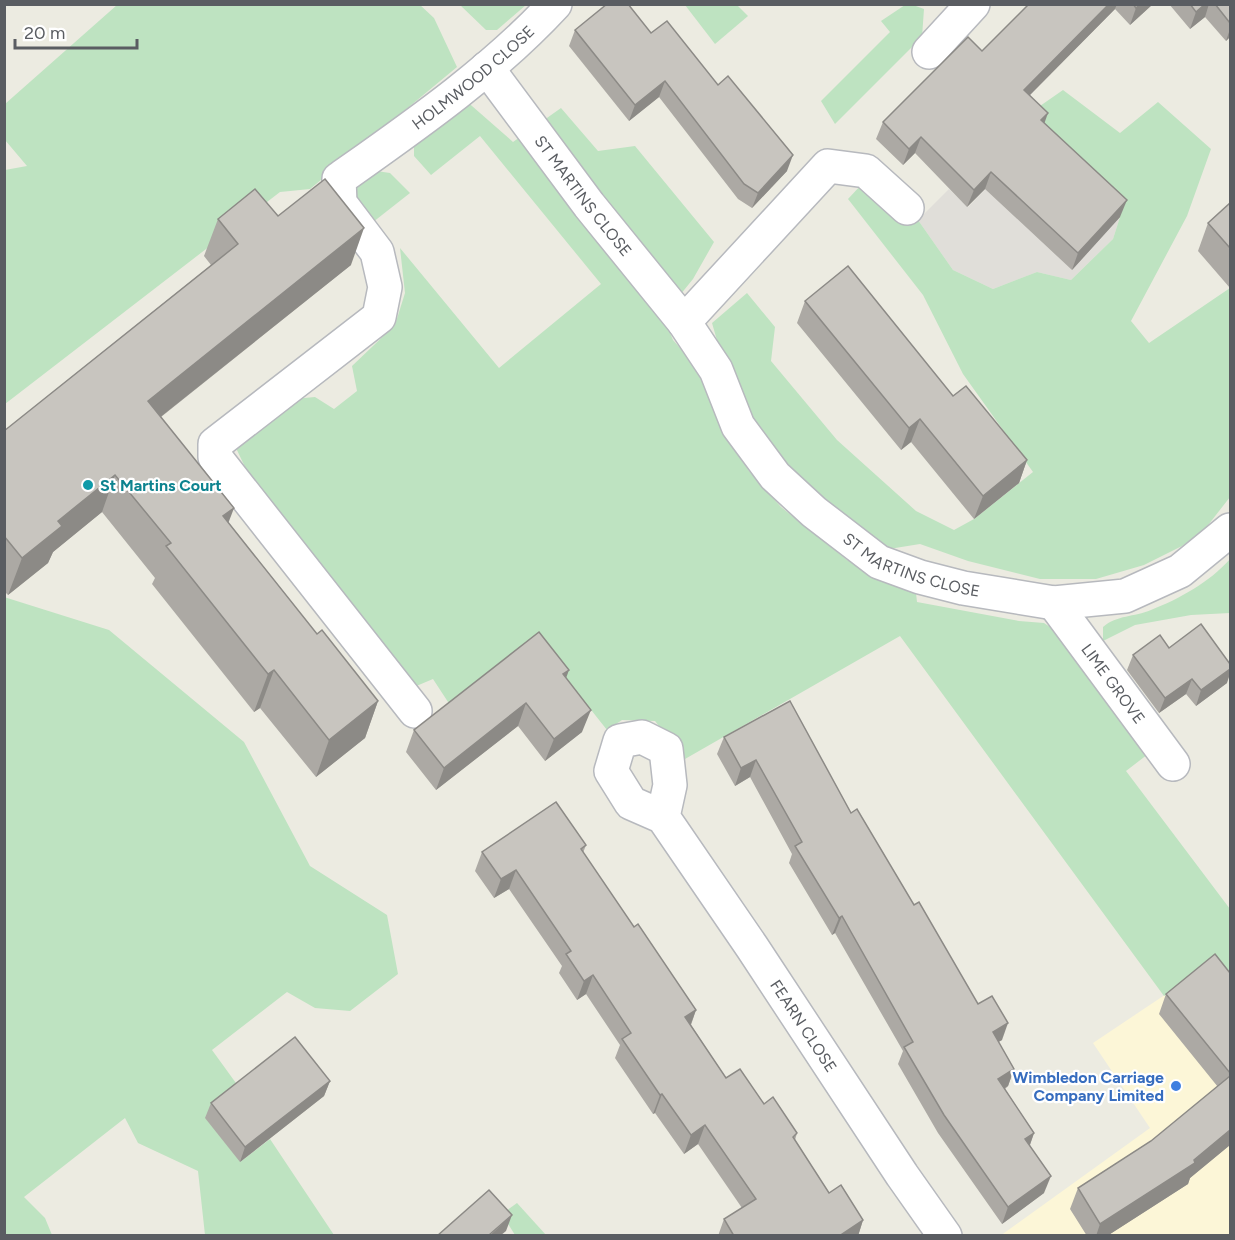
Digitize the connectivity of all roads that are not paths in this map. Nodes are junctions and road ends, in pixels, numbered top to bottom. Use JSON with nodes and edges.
{"nodes":[{"id":1,"x":555,"y":4,"type":"edge"},
{"id":2,"x":974,"y":4,"type":"edge"},
{"id":3,"x":929,"y":52,"type":"dead end"},
{"id":4,"x":487,"y":69,"type":"junction"},
{"id":5,"x":907,"y":208,"type":"dead end"},
{"id":6,"x":684,"y":322,"type":"junction"},
{"id":7,"x":1230,"y":530,"type":"edge"},
{"id":8,"x":1054,"y":603,"type":"junction"},
{"id":9,"x":415,"y":711,"type":"dead end"},
{"id":10,"x":1173,"y":764,"type":"dead end"},
{"id":11,"x":663,"y":817,"type":"dead end"},
{"id":12,"x":945,"y":1236,"type":"edge"}],
"edges":[{"from":1,"to":4,"type":"street","name":"HOLMWOOD CLOSE"},
{"from":2,"to":3,"type":"street"},
{"from":4,"to":6,"type":"street","name":"ST MARTINS CLOSE"},
{"from":4,"to":9,"type":"street","name":"HOLMWOOD CLOSE"},
{"from":5,"to":6,"type":"street"},
{"from":6,"to":8,"type":"street","name":"ST MARTINS CLOSE"},
{"from":7,"to":8,"type":"street","name":"ST MARTINS CLOSE"},
{"from":8,"to":10,"type":"street","name":"LIME GROVE"},
{"from":11,"to":12,"type":"street","name":"FEARN CLOSE"}]}
